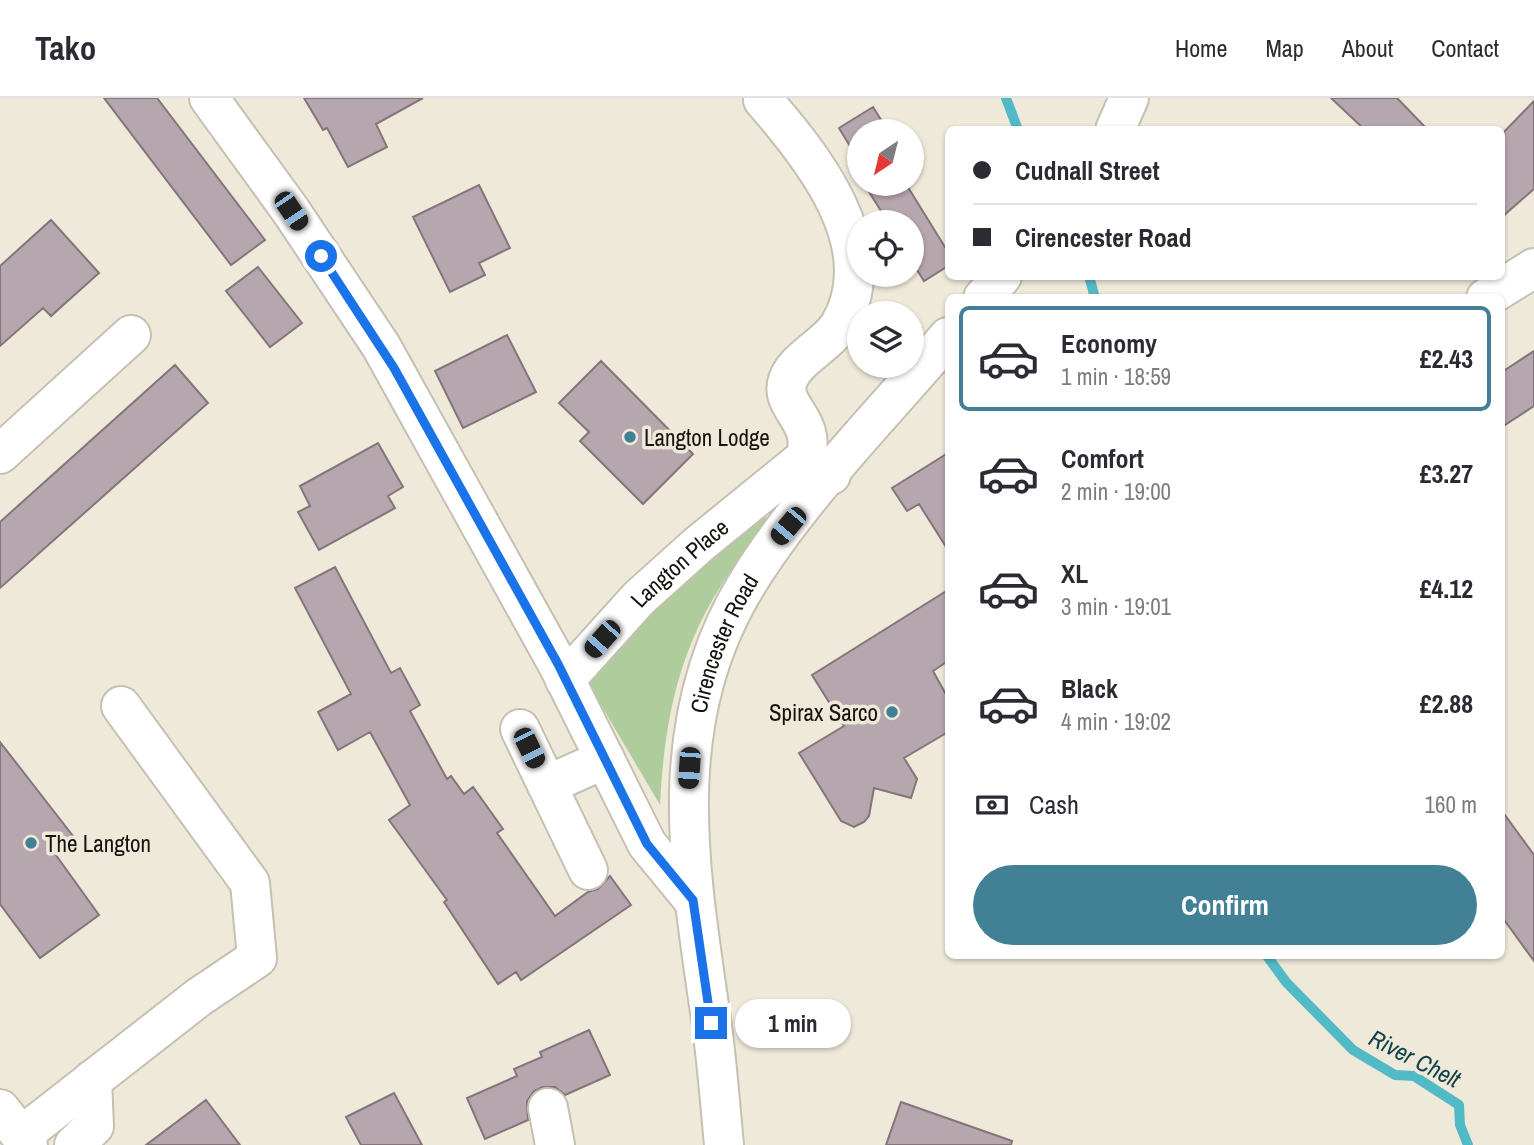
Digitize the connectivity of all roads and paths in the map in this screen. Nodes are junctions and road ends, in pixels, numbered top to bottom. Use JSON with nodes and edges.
{"nodes":[{"id":1,"x":209,"y":98,"type":"edge"},
{"id":2,"x":1129,"y":98,"type":"edge"},
{"id":3,"x":763,"y":100,"type":"dead end"},
{"id":4,"x":1117,"y":126,"type":"edge"},
{"id":5,"x":1534,"y":268,"type":"edge"},
{"id":6,"x":999,"y":280,"type":"edge"},
{"id":7,"x":987,"y":294,"type":"edge"},
{"id":8,"x":1492,"y":294,"type":"edge"},
{"id":9,"x":131,"y":335,"type":"dead end"},
{"id":10,"x":945,"y":340,"type":"edge"},
{"id":11,"x":0,"y":454,"type":"edge"},
{"id":12,"x":818,"y":467,"type":"junction"},
{"id":13,"x":565,"y":680,"type":"junction"},
{"id":14,"x":121,"y":706,"type":"dead end"},
{"id":15,"x":520,"y":729,"type":"dead end"},
{"id":16,"x":605,"y":759,"type":"junction"},
{"id":17,"x":547,"y":785,"type":"junction"},
{"id":18,"x":588,"y":870,"type":"dead end"},
{"id":19,"x":693,"y":900,"type":"junction"},
{"id":20,"x":92,"y":1080,"type":"junction"},
{"id":21,"x":548,"y":1108,"type":"dead end"},
{"id":22,"x":16,"y":1130,"type":"edge"},
{"id":23,"x":74,"y":1145,"type":"edge"},
{"id":24,"x":555,"y":1145,"type":"edge"},
{"id":25,"x":724,"y":1145,"type":"edge"}],
"edges":[{"from":1,"to":13,"type":"street"},
{"from":2,"to":4,"type":"street"},
{"from":3,"to":12,"type":"street"},
{"from":5,"to":8,"type":"street"},
{"from":6,"to":7,"type":"street"},
{"from":9,"to":11,"type":"street"},
{"from":10,"to":12,"type":"street","name":"Cirencester Road"},
{"from":12,"to":13,"type":"street","name":"Langton Place"},
{"from":12,"to":19,"type":"street","name":"Cirencester Road"},
{"from":13,"to":16,"type":"street"},
{"from":14,"to":20,"type":"street"},
{"from":15,"to":17,"type":"street"},
{"from":16,"to":17,"type":"street"},
{"from":16,"to":19,"type":"street"},
{"from":17,"to":18,"type":"street"},
{"from":19,"to":25,"type":"street","name":"Cirencester Road"},
{"from":20,"to":22,"type":"street"},
{"from":20,"to":23,"type":"street"},
{"from":21,"to":24,"type":"street"}]}
